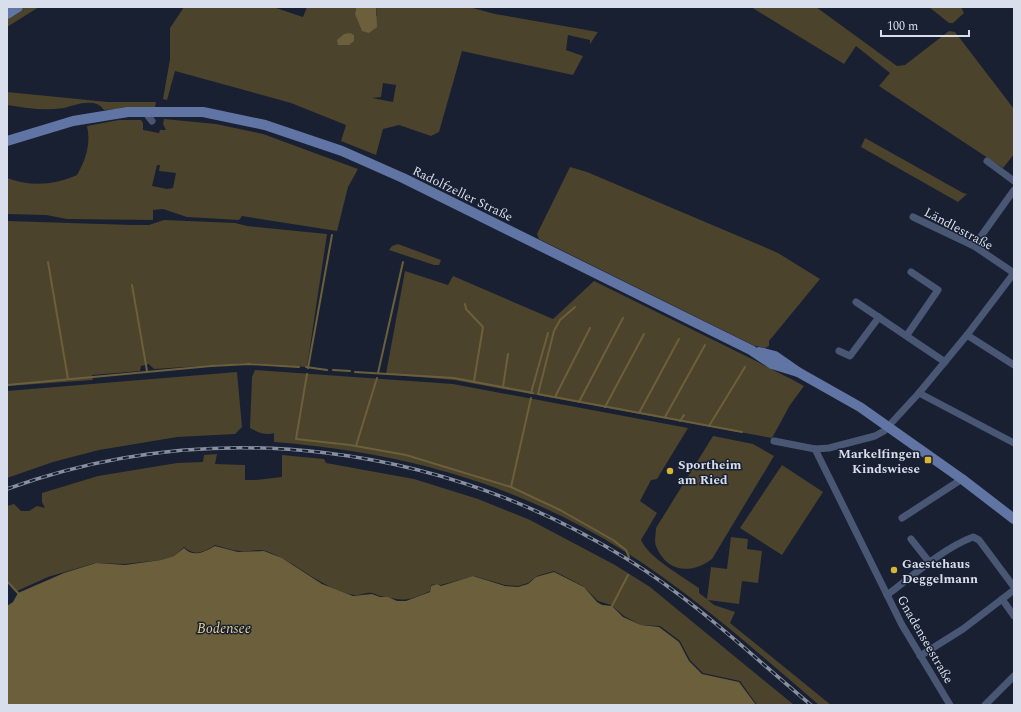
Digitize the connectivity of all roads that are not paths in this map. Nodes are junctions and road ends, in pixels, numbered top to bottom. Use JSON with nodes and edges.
{"nodes":[{"id":1,"x":18,"y":7,"type":"edge"},
{"id":2,"x":7,"y":14,"type":"edge"},
{"id":3,"x":148,"y":111,"type":"junction"},
{"id":4,"x":152,"y":121,"type":"dead end"},
{"id":5,"x":7,"y":141,"type":"edge"},
{"id":6,"x":987,"y":161,"type":"dead end"},
{"id":7,"x":1014,"y":181,"type":"edge"},
{"id":8,"x":1014,"y":190,"type":"edge"},
{"id":9,"x":913,"y":217,"type":"dead end"},
{"id":10,"x":974,"y":246,"type":"junction"},
{"id":11,"x":911,"y":272,"type":"dead end"},
{"id":12,"x":1014,"y":273,"type":"edge"},
{"id":13,"x":856,"y":302,"type":"dead end"},
{"id":14,"x":879,"y":317,"type":"junction"},
{"id":15,"x":907,"y":335,"type":"junction"},
{"id":16,"x":967,"y":335,"type":"junction"},
{"id":17,"x":839,"y":351,"type":"dead end"},
{"id":18,"x":945,"y":362,"type":"junction"},
{"id":19,"x":1014,"y":365,"type":"edge"},
{"id":20,"x":919,"y":393,"type":"junction"},
{"id":21,"x":888,"y":426,"type":"junction"},
{"id":22,"x":774,"y":441,"type":"dead end"},
{"id":23,"x":1014,"y":443,"type":"edge"},
{"id":24,"x":814,"y":449,"type":"junction"},
{"id":25,"x":962,"y":478,"type":"junction"},
{"id":26,"x":902,"y":518,"type":"dead end"},
{"id":27,"x":1014,"y":519,"type":"edge"},
{"id":28,"x":911,"y":539,"type":"dead end"},
{"id":29,"x":930,"y":563,"type":"junction"},
{"id":30,"x":1014,"y":587,"type":"edge"},
{"id":31,"x":1014,"y":590,"type":"edge"},
{"id":32,"x":887,"y":595,"type":"junction"},
{"id":33,"x":1002,"y":599,"type":"junction"},
{"id":34,"x":1014,"y":616,"type":"edge"},
{"id":35,"x":920,"y":656,"type":"junction"},
{"id":36,"x":1014,"y":676,"type":"edge"},
{"id":37,"x":950,"y":705,"type":"edge"},
{"id":38,"x":985,"y":705,"type":"edge"}],
"edges":[{"from":1,"to":2,"type":"street"},
{"from":3,"to":4,"type":"street"},
{"from":3,"to":5,"type":"street","name":"Radolfzeller Straße"},
{"from":3,"to":21,"type":"street","name":"Radolfzeller Straße"},
{"from":6,"to":7,"type":"street"},
{"from":8,"to":10,"type":"street"},
{"from":9,"to":10,"type":"street","name":"Ländlestraße"},
{"from":10,"to":12,"type":"street","name":"Ländlestraße"},
{"from":11,"to":15,"type":"street"},
{"from":12,"to":16,"type":"street"},
{"from":13,"to":14,"type":"street"},
{"from":14,"to":15,"type":"street"},
{"from":14,"to":17,"type":"street"},
{"from":15,"to":18,"type":"street"},
{"from":16,"to":18,"type":"street"},
{"from":16,"to":19,"type":"street"},
{"from":18,"to":20,"type":"street"},
{"from":20,"to":21,"type":"street"},
{"from":20,"to":23,"type":"street"},
{"from":21,"to":24,"type":"street"},
{"from":21,"to":25,"type":"street","name":"Radolfzeller Straße"},
{"from":22,"to":24,"type":"street"},
{"from":24,"to":32,"type":"street","name":"Gnadenseestraße"},
{"from":25,"to":26,"type":"street"},
{"from":25,"to":27,"type":"street","name":"Radolfzeller Straße"},
{"from":28,"to":29,"type":"street"},
{"from":29,"to":30,"type":"street"},
{"from":29,"to":32,"type":"street"},
{"from":31,"to":33,"type":"street"},
{"from":32,"to":35,"type":"street","name":"Gnadenseestraße"},
{"from":33,"to":34,"type":"street"},
{"from":33,"to":35,"type":"street"},
{"from":35,"to":37,"type":"street","name":"Gnadenseestraße"},
{"from":36,"to":38,"type":"street"}]}
